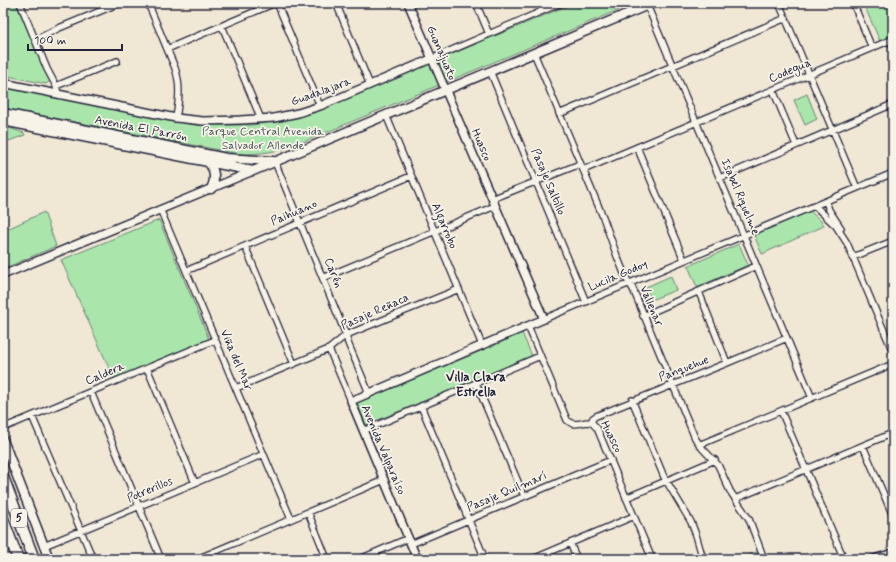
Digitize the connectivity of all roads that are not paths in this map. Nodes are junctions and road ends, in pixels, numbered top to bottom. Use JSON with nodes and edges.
{"nodes":[{"id":1,"x":20,"y":3,"type":"edge"},
{"id":2,"x":120,"y":3,"type":"edge"},
{"id":3,"x":148,"y":3,"type":"edge"},
{"id":4,"x":276,"y":3,"type":"edge"},
{"id":5,"x":336,"y":3,"type":"edge"},
{"id":6,"x":408,"y":3,"type":"edge"},
{"id":7,"x":476,"y":3,"type":"edge"},
{"id":8,"x":538,"y":3,"type":"edge"},
{"id":9,"x":561,"y":3,"type":"edge"},
{"id":10,"x":779,"y":3,"type":"edge"},
{"id":11,"x":853,"y":3,"type":"edge"},
{"id":12,"x":650,"y":4,"type":"edge"},
{"id":13,"x":542,"y":11,"type":"junction"},
{"id":14,"x":786,"y":18,"type":"junction"},
{"id":15,"x":222,"y":26,"type":"junction"},
{"id":16,"x":489,"y":34,"type":"junction"},
{"id":17,"x":35,"y":40,"type":"junction"},
{"id":18,"x":891,"y":40,"type":"edge"},
{"id":19,"x":872,"y":48,"type":"junction"},
{"id":20,"x":893,"y":48,"type":"edge"},
{"id":21,"x":167,"y":49,"type":"junction"},
{"id":22,"x":534,"y":53,"type":"junction"},
{"id":23,"x":431,"y":59,"type":"junction"},
{"id":24,"x":117,"y":61,"type":"dead end"},
{"id":25,"x":673,"y":66,"type":"junction"},
{"id":26,"x":490,"y":71,"type":"junction"},
{"id":27,"x":809,"y":74,"type":"junction"},
{"id":28,"x":3,"y":83,"type":"edge"},
{"id":29,"x":370,"y":85,"type":"junction"},
{"id":30,"x":57,"y":90,"type":"junction"},
{"id":31,"x":445,"y":90,"type":"junction"},
{"id":32,"x":773,"y":90,"type":"junction"},
{"id":33,"x":893,"y":104,"type":"edge"},
{"id":34,"x":320,"y":106,"type":"junction"},
{"id":35,"x":3,"y":113,"type":"edge"},
{"id":36,"x":559,"y":114,"type":"junction"},
{"id":37,"x":386,"y":115,"type":"junction"},
{"id":38,"x":176,"y":118,"type":"junction"},
{"id":39,"x":261,"y":119,"type":"junction"},
{"id":40,"x":3,"y":121,"type":"edge"},
{"id":41,"x":696,"y":123,"type":"junction"},
{"id":42,"x":832,"y":130,"type":"junction"},
{"id":43,"x":796,"y":145,"type":"junction"},
{"id":44,"x":637,"y":147,"type":"junction"},
{"id":45,"x":208,"y":162,"type":"junction"},
{"id":46,"x":275,"y":162,"type":"junction"},
{"id":47,"x":580,"y":164,"type":"junction"},
{"id":48,"x":582,"y":170,"type":"junction"},
{"id":49,"x":253,"y":171,"type":"junction"},
{"id":50,"x":893,"y":173,"type":"edge"},
{"id":51,"x":411,"y":176,"type":"junction"},
{"id":52,"x":720,"y":178,"type":"junction"},
{"id":53,"x":536,"y":182,"type":"junction"},
{"id":54,"x":857,"y":188,"type":"junction"},
{"id":55,"x":211,"y":189,"type":"junction"},
{"id":56,"x":826,"y":201,"type":"junction"},
{"id":57,"x":494,"y":203,"type":"junction"},
{"id":58,"x":815,"y":206,"type":"junction"},
{"id":59,"x":160,"y":209,"type":"junction"},
{"id":60,"x":300,"y":223,"type":"junction"},
{"id":61,"x":434,"y":231,"type":"junction"},
{"id":62,"x":744,"y":236,"type":"junction"},
{"id":63,"x":893,"y":241,"type":"edge"},
{"id":64,"x":847,"y":243,"type":"junction"},
{"id":65,"x":245,"y":246,"type":"junction"},
{"id":66,"x":853,"y":257,"type":"junction"},
{"id":67,"x":684,"y":260,"type":"junction"},
{"id":68,"x":756,"y":266,"type":"junction"},
{"id":69,"x":186,"y":270,"type":"junction"},
{"id":70,"x":3,"y":276,"type":"edge"},
{"id":71,"x":323,"y":278,"type":"junction"},
{"id":72,"x":629,"y":284,"type":"junction"},
{"id":73,"x":459,"y":289,"type":"junction"},
{"id":74,"x":699,"y":292,"type":"junction"},
{"id":75,"x":586,"y":302,"type":"junction"},
{"id":76,"x":644,"y":316,"type":"junction"},
{"id":77,"x":544,"y":319,"type":"junction"},
{"id":78,"x":528,"y":326,"type":"junction"},
{"id":79,"x":346,"y":335,"type":"junction"},
{"id":80,"x":787,"y":338,"type":"junction"},
{"id":81,"x":215,"y":340,"type":"junction"},
{"id":82,"x":482,"y":345,"type":"junction"},
{"id":83,"x":329,"y":349,"type":"junction"},
{"id":84,"x":893,"y":352,"type":"edge"},
{"id":85,"x":540,"y":356,"type":"junction"},
{"id":86,"x":727,"y":363,"type":"junction"},
{"id":87,"x":294,"y":364,"type":"junction"},
{"id":88,"x":893,"y":364,"type":"edge"},
{"id":89,"x":147,"y":368,"type":"junction"},
{"id":90,"x":476,"y":383,"type":"junction"},
{"id":91,"x":672,"y":384,"type":"junction"},
{"id":92,"x":236,"y":388,"type":"junction"},
{"id":93,"x":91,"y":392,"type":"junction"},
{"id":94,"x":368,"y":393,"type":"junction"},
{"id":95,"x":812,"y":398,"type":"junction"},
{"id":96,"x":632,"y":400,"type":"junction"},
{"id":97,"x":351,"y":401,"type":"junction"},
{"id":98,"x":421,"y":406,"type":"junction"},
{"id":99,"x":781,"y":411,"type":"junction"},
{"id":100,"x":32,"y":416,"type":"junction"},
{"id":101,"x":591,"y":422,"type":"junction"},
{"id":102,"x":3,"y":428,"type":"edge"},
{"id":103,"x":363,"y":430,"type":"junction"},
{"id":104,"x":893,"y":433,"type":"edge"},
{"id":105,"x":3,"y":440,"type":"edge"},
{"id":106,"x":699,"y":445,"type":"junction"},
{"id":107,"x":863,"y":446,"type":"junction"},
{"id":108,"x":264,"y":454,"type":"junction"},
{"id":109,"x":611,"y":460,"type":"junction"},
{"id":110,"x":715,"y":460,"type":"junction"},
{"id":111,"x":806,"y":470,"type":"junction"},
{"id":112,"x":3,"y":477,"type":"edge"},
{"id":113,"x":384,"y":480,"type":"junction"},
{"id":114,"x":666,"y":481,"type":"junction"},
{"id":115,"x":195,"y":484,"type":"junction"},
{"id":116,"x":524,"y":496,"type":"junction"},
{"id":117,"x":626,"y":498,"type":"junction"},
{"id":118,"x":735,"y":499,"type":"junction"},
{"id":119,"x":139,"y":507,"type":"junction"},
{"id":120,"x":308,"y":512,"type":"junction"},
{"id":121,"x":634,"y":516,"type":"junction"},
{"id":122,"x":893,"y":516,"type":"edge"},
{"id":123,"x":3,"y":519,"type":"edge"},
{"id":124,"x":291,"y":519,"type":"junction"},
{"id":125,"x":468,"y":520,"type":"junction"},
{"id":126,"x":81,"y":531,"type":"junction"},
{"id":127,"x":410,"y":541,"type":"junction"},
{"id":128,"x":570,"y":543,"type":"junction"},
{"id":129,"x":44,"y":546,"type":"junction"},
{"id":130,"x":892,"y":556,"type":"edge"},
{"id":131,"x":18,"y":559,"type":"edge"},
{"id":132,"x":34,"y":559,"type":"edge"},
{"id":133,"x":49,"y":559,"type":"edge"},
{"id":134,"x":93,"y":559,"type":"edge"},
{"id":135,"x":161,"y":559,"type":"edge"},
{"id":136,"x":197,"y":559,"type":"edge"},
{"id":137,"x":327,"y":559,"type":"edge"},
{"id":138,"x":360,"y":559,"type":"edge"},
{"id":139,"x":417,"y":559,"type":"edge"},
{"id":140,"x":485,"y":559,"type":"edge"},
{"id":141,"x":533,"y":559,"type":"edge"},
{"id":142,"x":577,"y":559,"type":"edge"},
{"id":143,"x":652,"y":559,"type":"edge"},
{"id":144,"x":703,"y":559,"type":"edge"},
{"id":145,"x":764,"y":559,"type":"edge"},
{"id":146,"x":844,"y":559,"type":"edge"},
{"id":147,"x":874,"y":559,"type":"edge"}],
"edges":[{"from":1,"to":17,"type":"street"},
{"from":2,"to":17,"type":"street"},
{"from":3,"to":21,"type":"street"},
{"from":4,"to":15,"type":"street"},
{"from":4,"to":34,"type":"street"},
{"from":5,"to":29,"type":"street"},
{"from":6,"to":23,"type":"street","name":"Guanajuato"},
{"from":7,"to":16,"type":"street"},
{"from":8,"to":13,"type":"street"},
{"from":9,"to":13,"type":"street","name":"Guadalajara"},
{"from":10,"to":14,"type":"street"},
{"from":11,"to":19,"type":"street"},
{"from":12,"to":22,"type":"main road"},
{"from":12,"to":25,"type":"street","name":"Isabel Riquelme"},
{"from":13,"to":16,"type":"street","name":"Guadalajara"},
{"from":14,"to":25,"type":"street"},
{"from":14,"to":27,"type":"street"},
{"from":15,"to":21,"type":"street"},
{"from":15,"to":39,"type":"street"},
{"from":16,"to":23,"type":"street","name":"Guadalajara"},
{"from":17,"to":30,"type":"street"},
{"from":18,"to":19,"type":"street","name":"Codegua"},
{"from":18,"to":20,"type":"street"},
{"from":19,"to":27,"type":"street","name":"Codegua"},
{"from":21,"to":38,"type":"street"},
{"from":22,"to":26,"type":"main road"},
{"from":22,"to":36,"type":"street","name":"Vallenar"},
{"from":23,"to":29,"type":"street","name":"Guadalajara"},
{"from":23,"to":31,"type":"street","name":"Guanajuato"},
{"from":24,"to":30,"type":"street"},
{"from":25,"to":36,"type":"street"},
{"from":25,"to":41,"type":"street","name":"Isabel Riquelme"},
{"from":26,"to":31,"type":"main road"},
{"from":26,"to":53,"type":"street","name":"Pasaje Saltillo"},
{"from":27,"to":32,"type":"street","name":"Codegua"},
{"from":27,"to":42,"type":"street"},
{"from":28,"to":30,"type":"street","name":"Guadalajara"},
{"from":29,"to":34,"type":"street","name":"Guadalajara"},
{"from":30,"to":38,"type":"street","name":"Guadalajara"},
{"from":31,"to":37,"type":"main road"},
{"from":31,"to":57,"type":"street","name":"Huasco"},
{"from":32,"to":41,"type":"street","name":"Codegua"},
{"from":32,"to":43,"type":"street"},
{"from":33,"to":42,"type":"street"},
{"from":34,"to":39,"type":"street","name":"Guadalajara"},
{"from":35,"to":46,"type":"main road","name":"Avenida El Parrón"},
{"from":36,"to":47,"type":"street","name":"Vallenar"},
{"from":37,"to":46,"type":"main road"},
{"from":37,"to":51,"type":"street","name":"Algarrobo"},
{"from":38,"to":39,"type":"street","name":"Guadalajara"},
{"from":40,"to":45,"type":"main road","name":"Avenida El Parrón"},
{"from":41,"to":44,"type":"street","name":"Codegua"},
{"from":41,"to":52,"type":"street","name":"Isabel Riquelme"},
{"from":42,"to":43,"type":"street"},
{"from":42,"to":54,"type":"street"},
{"from":43,"to":52,"type":"street"},
{"from":44,"to":48,"type":"street","name":"Codegua"},
{"from":44,"to":67,"type":"street"},
{"from":45,"to":49,"type":"main road","name":"Avenida El Parrón"},
{"from":45,"to":55,"type":"main road"},
{"from":46,"to":49,"type":"main road"},
{"from":46,"to":60,"type":"street","name":"Carén"},
{"from":47,"to":48,"type":"street","name":"Vallenar"},
{"from":47,"to":53,"type":"street"},
{"from":48,"to":72,"type":"street","name":"Vallenar"},
{"from":49,"to":55,"type":"street"},
{"from":50,"to":54,"type":"street","name":"Lucila Godoy"},
{"from":51,"to":60,"type":"street","name":"Paihuano"},
{"from":51,"to":61,"type":"street","name":"Algarrobo"},
{"from":52,"to":62,"type":"street","name":"Isabel Riquelme"},
{"from":53,"to":57,"type":"street"},
{"from":53,"to":75,"type":"street","name":"Pasaje Saltillo"},
{"from":54,"to":56,"type":"street","name":"Lucila Godoy"},
{"from":55,"to":59,"type":"street"},
{"from":56,"to":58,"type":"street","name":"Lucila Godoy"},
{"from":56,"to":64,"type":"street"},
{"from":57,"to":61,"type":"street"},
{"from":57,"to":77,"type":"street","name":"Huasco"},
{"from":58,"to":62,"type":"street","name":"Lucila Godoy"},
{"from":58,"to":64,"type":"street"},
{"from":59,"to":69,"type":"street","name":"Viña del Mar"},
{"from":59,"to":70,"type":"street"},
{"from":60,"to":65,"type":"street","name":"Paihuano"},
{"from":60,"to":71,"type":"street","name":"Carén"},
{"from":61,"to":71,"type":"street"},
{"from":61,"to":73,"type":"street","name":"Algarrobo"},
{"from":62,"to":67,"type":"street","name":"Lucila Godoy"},
{"from":62,"to":68,"type":"street","name":"Isabel Riquelme"},
{"from":63,"to":66,"type":"street"},
{"from":64,"to":66,"type":"street"},
{"from":65,"to":69,"type":"street","name":"Paihuano"},
{"from":65,"to":87,"type":"street"},
{"from":66,"to":84,"type":"street"},
{"from":67,"to":72,"type":"street","name":"Lucila Godoy"},
{"from":68,"to":74,"type":"street"},
{"from":68,"to":80,"type":"street","name":"Isabel Riquelme"},
{"from":69,"to":81,"type":"street","name":"Viña del Mar"},
{"from":71,"to":79,"type":"street","name":"Carén"},
{"from":72,"to":75,"type":"street","name":"Lucila Godoy"},
{"from":72,"to":76,"type":"street","name":"Vallenar"},
{"from":73,"to":79,"type":"street","name":"Pasaje Reñaca"},
{"from":73,"to":82,"type":"street","name":"Algarrobo"},
{"from":74,"to":76,"type":"street"},
{"from":74,"to":86,"type":"street"},
{"from":75,"to":77,"type":"street","name":"Lucila Godoy"},
{"from":76,"to":91,"type":"street","name":"Vallenar"},
{"from":77,"to":78,"type":"street","name":"Lucila Godoy"},
{"from":78,"to":82,"type":"street","name":"Lucila Godoy"},
{"from":78,"to":85,"type":"street","name":"Huasco"},
{"from":79,"to":83,"type":"street","name":"Pasaje Reñaca"},
{"from":79,"to":94,"type":"street","name":"Carén"},
{"from":80,"to":86,"type":"street","name":"Panquehue"},
{"from":80,"to":95,"type":"street","name":"Isabel Riquelme"},
{"from":81,"to":89,"type":"street","name":"Caldera"},
{"from":81,"to":92,"type":"street","name":"Viña del Mar"},
{"from":82,"to":94,"type":"street","name":"Lucila Godoy"},
{"from":83,"to":87,"type":"street","name":"Pasaje Reñaca"},
{"from":83,"to":97,"type":"street","name":"Avenida Valparaíso"},
{"from":85,"to":90,"type":"street"},
{"from":85,"to":101,"type":"street","name":"Huasco"},
{"from":86,"to":91,"type":"street","name":"Panquehue"},
{"from":87,"to":92,"type":"street","name":"Pasaje Reñaca"},
{"from":88,"to":95,"type":"street"},
{"from":89,"to":93,"type":"street","name":"Caldera"},
{"from":89,"to":115,"type":"street"},
{"from":90,"to":98,"type":"street"},
{"from":90,"to":116,"type":"street"},
{"from":91,"to":96,"type":"street","name":"Panquehue"},
{"from":91,"to":106,"type":"street","name":"Vallenar"},
{"from":92,"to":108,"type":"street","name":"Viña del Mar"},
{"from":93,"to":100,"type":"street","name":"Caldera"},
{"from":93,"to":119,"type":"street"},
{"from":94,"to":97,"type":"street","name":"Lucila Godoy"},
{"from":95,"to":99,"type":"street"},
{"from":96,"to":101,"type":"street","name":"Panquehue"},
{"from":96,"to":114,"type":"street"},
{"from":97,"to":103,"type":"street","name":"Avenida Valparaíso"},
{"from":98,"to":103,"type":"street"},
{"from":98,"to":125,"type":"street"},
{"from":99,"to":106,"type":"street"},
{"from":99,"to":111,"type":"street"},
{"from":100,"to":102,"type":"street","name":"Caldera"},
{"from":100,"to":126,"type":"street"},
{"from":101,"to":109,"type":"street","name":"Huasco"},
{"from":103,"to":113,"type":"street","name":"Avenida Valparaíso"},
{"from":104,"to":107,"type":"street"},
{"from":105,"to":129,"type":"main road"},
{"from":106,"to":110,"type":"street","name":"Vallenar"},
{"from":107,"to":111,"type":"street"},
{"from":107,"to":122,"type":"street"},
{"from":108,"to":115,"type":"street","name":"Potrerillos"},
{"from":108,"to":124,"type":"street","name":"Viña del Mar"},
{"from":109,"to":116,"type":"street","name":"Pasaje Quilmarí"},
{"from":109,"to":117,"type":"street","name":"Huasco"},
{"from":110,"to":114,"type":"street"},
{"from":110,"to":118,"type":"street","name":"Vallenar"},
{"from":111,"to":118,"type":"street"},
{"from":111,"to":146,"type":"street"},
{"from":112,"to":132,"type":"highway","number":"5"},
{"from":113,"to":120,"type":"street"},
{"from":113,"to":127,"type":"street","name":"Avenida Valparaíso"},
{"from":114,"to":117,"type":"street"},
{"from":114,"to":144,"type":"street"},
{"from":115,"to":119,"type":"street","name":"Potrerillos"},
{"from":116,"to":125,"type":"street","name":"Pasaje Quilmarí"},
{"from":117,"to":121,"type":"street","name":"Huasco"},
{"from":118,"to":145,"type":"street","name":"Vallenar"},
{"from":119,"to":126,"type":"street","name":"Potrerillos"},
{"from":119,"to":135,"type":"street"},
{"from":120,"to":124,"type":"street"},
{"from":120,"to":137,"type":"street"},
{"from":121,"to":128,"type":"street"},
{"from":121,"to":143,"type":"street","name":"Huasco"},
{"from":123,"to":131,"type":"highway","number":"5"},
{"from":124,"to":136,"type":"street"},
{"from":125,"to":127,"type":"street","name":"Pasaje Quilmarí"},
{"from":125,"to":140,"type":"street"},
{"from":126,"to":129,"type":"street","name":"Potrerillos"},
{"from":126,"to":134,"type":"street"},
{"from":127,"to":138,"type":"street","name":"Pasaje Quilmarí"},
{"from":127,"to":139,"type":"street","name":"Avenida Valparaíso"},
{"from":128,"to":141,"type":"street"},
{"from":128,"to":142,"type":"street"},
{"from":129,"to":133,"type":"main road"},
{"from":130,"to":147,"type":"street"}]}
